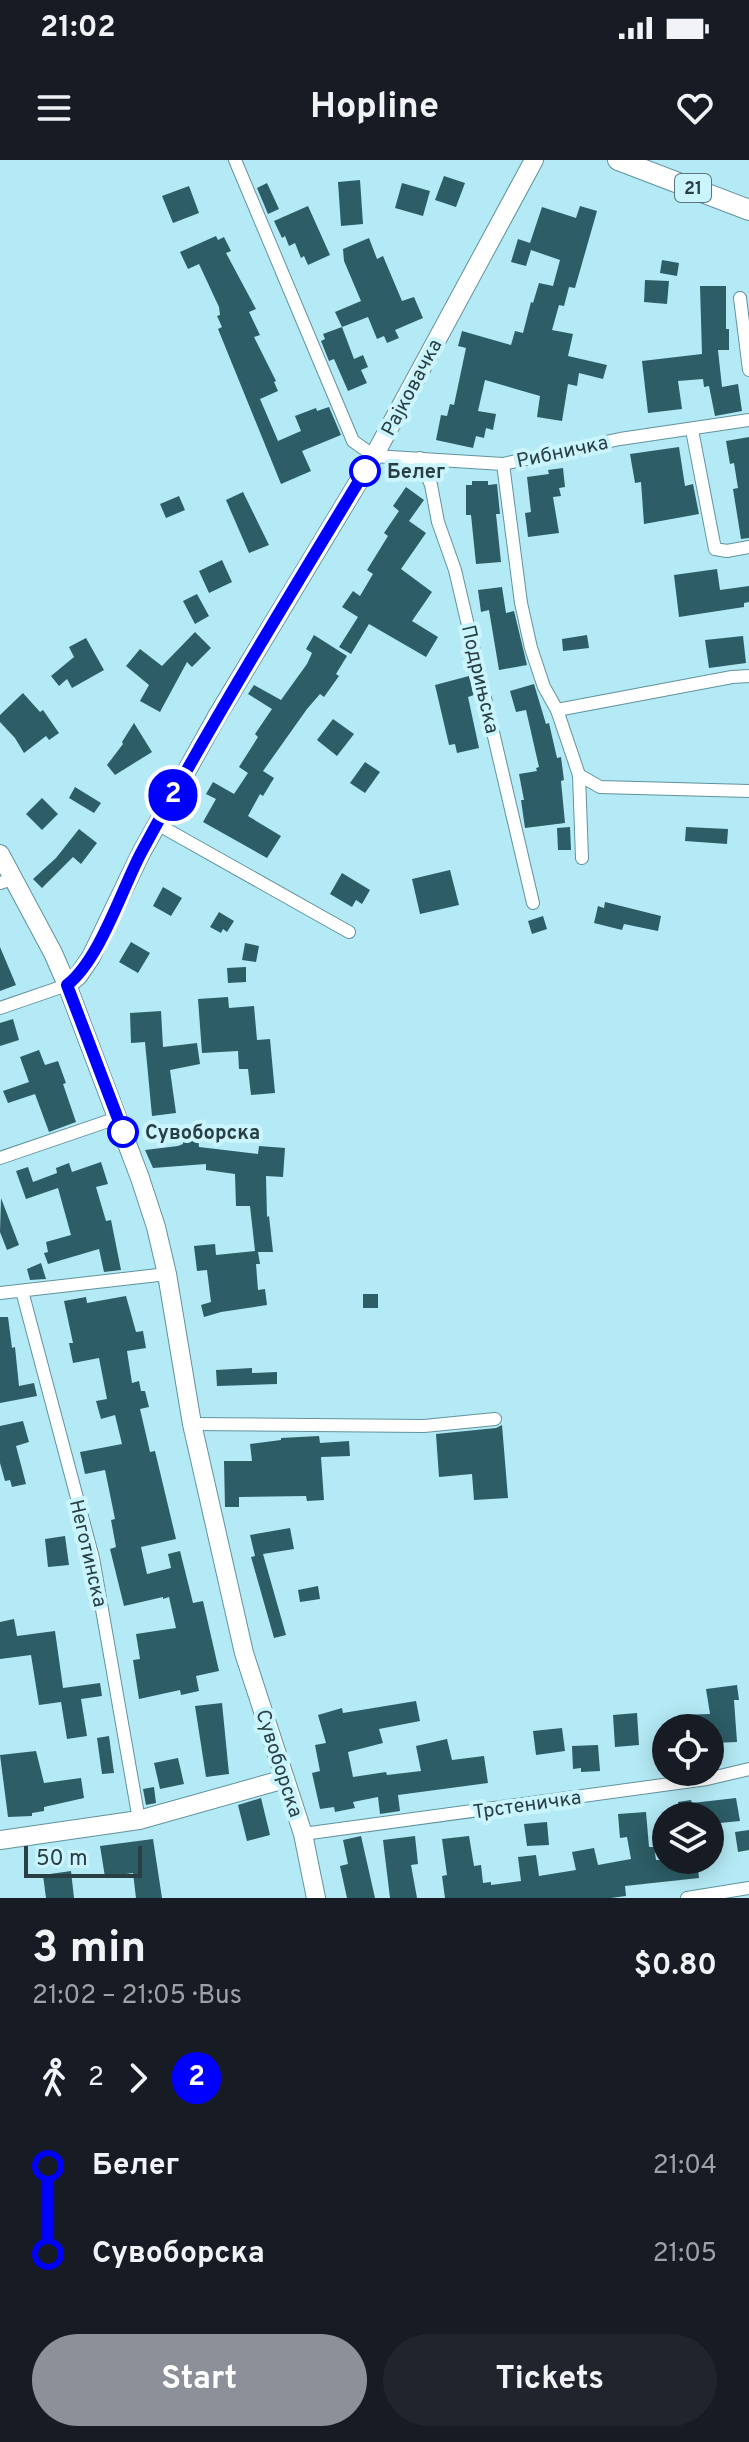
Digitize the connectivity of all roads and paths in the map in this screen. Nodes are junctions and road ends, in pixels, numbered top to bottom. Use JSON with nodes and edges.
{"nodes":[{"id":1,"x":235,"y":160,"type":"edge"},
{"id":2,"x":534,"y":160,"type":"edge"},
{"id":3,"x":618,"y":160,"type":"edge"},
{"id":4,"x":749,"y":210,"type":"edge"},
{"id":5,"x":740,"y":298,"type":"dead end"},
{"id":6,"x":749,"y":370,"type":"edge"},
{"id":7,"x":749,"y":420,"type":"edge"},
{"id":8,"x":692,"y":430,"type":"junction"},
{"id":9,"x":374,"y":456,"type":"junction"},
{"id":10,"x":420,"y":458,"type":"junction"},
{"id":11,"x":503,"y":464,"type":"junction"},
{"id":12,"x":749,"y":547,"type":"edge"},
{"id":13,"x":749,"y":676,"type":"edge"},
{"id":14,"x":557,"y":710,"type":"junction"},
{"id":15,"x":579,"y":775,"type":"junction"},
{"id":16,"x":749,"y":791,"type":"edge"},
{"id":17,"x":157,"y":824,"type":"junction"},
{"id":18,"x":0,"y":854,"type":"edge"},
{"id":19,"x":582,"y":858,"type":"dead end"},
{"id":20,"x":6,"y":881,"type":"edge"},
{"id":21,"x":533,"y":903,"type":"dead end"},
{"id":22,"x":349,"y":932,"type":"dead end"},
{"id":23,"x":67,"y":985,"type":"junction"},
{"id":24,"x":0,"y":1008,"type":"edge"},
{"id":25,"x":117,"y":1118,"type":"junction"},
{"id":26,"x":0,"y":1158,"type":"edge"},
{"id":27,"x":167,"y":1274,"type":"junction"},
{"id":28,"x":22,"y":1291,"type":"junction"},
{"id":29,"x":0,"y":1293,"type":"edge"},
{"id":30,"x":495,"y":1419,"type":"dead end"},
{"id":31,"x":192,"y":1424,"type":"junction"},
{"id":32,"x":749,"y":1769,"type":"edge"},
{"id":33,"x":285,"y":1779,"type":"junction"},
{"id":34,"x":139,"y":1820,"type":"junction"},
{"id":35,"x":303,"y":1834,"type":"junction"},
{"id":36,"x":0,"y":1840,"type":"edge"},
{"id":37,"x":749,"y":1888,"type":"edge"},
{"id":38,"x":316,"y":1898,"type":"edge"},
{"id":39,"x":687,"y":1898,"type":"edge"}],
"edges":[{"from":1,"to":9,"type":"street"},
{"from":2,"to":9,"type":"main road","name":"Рајковачка"},
{"from":3,"to":4,"type":"main road","number":"21"},
{"from":5,"to":6,"type":"street"},
{"from":7,"to":8,"type":"street","name":"Рибничка"},
{"from":8,"to":11,"type":"street","name":"Рибничка"},
{"from":8,"to":12,"type":"street"},
{"from":9,"to":10,"type":"street","name":"Рибничка"},
{"from":9,"to":17,"type":"main road","name":"Рајковачка"},
{"from":10,"to":11,"type":"street","name":"Рибничка"},
{"from":10,"to":21,"type":"street","name":"Подрињска"},
{"from":11,"to":14,"type":"street"},
{"from":13,"to":14,"type":"street"},
{"from":14,"to":15,"type":"street"},
{"from":15,"to":16,"type":"street"},
{"from":15,"to":19,"type":"street"},
{"from":17,"to":22,"type":"street"},
{"from":17,"to":23,"type":"main road","name":"Рајковачка"},
{"from":18,"to":20,"type":"main road","name":"Сувоборска"},
{"from":20,"to":23,"type":"main road","name":"Сувоборска"},
{"from":23,"to":24,"type":"street"},
{"from":23,"to":25,"type":"main road","name":"Сувоборска"},
{"from":25,"to":26,"type":"street"},
{"from":25,"to":27,"type":"main road","name":"Сувоборска"},
{"from":27,"to":28,"type":"street"},
{"from":27,"to":31,"type":"main road","name":"Сувоборска"},
{"from":28,"to":29,"type":"street"},
{"from":28,"to":34,"type":"street","name":"Неготинска"},
{"from":30,"to":31,"type":"street"},
{"from":31,"to":33,"type":"main road","name":"Сувоборска"},
{"from":32,"to":35,"type":"street","name":"Трстеничка"},
{"from":33,"to":34,"type":"main road"},
{"from":33,"to":35,"type":"main road","name":"Сувоборска"},
{"from":34,"to":36,"type":"main road"},
{"from":35,"to":38,"type":"main road","name":"Сувоборска"},
{"from":37,"to":39,"type":"street"}]}
